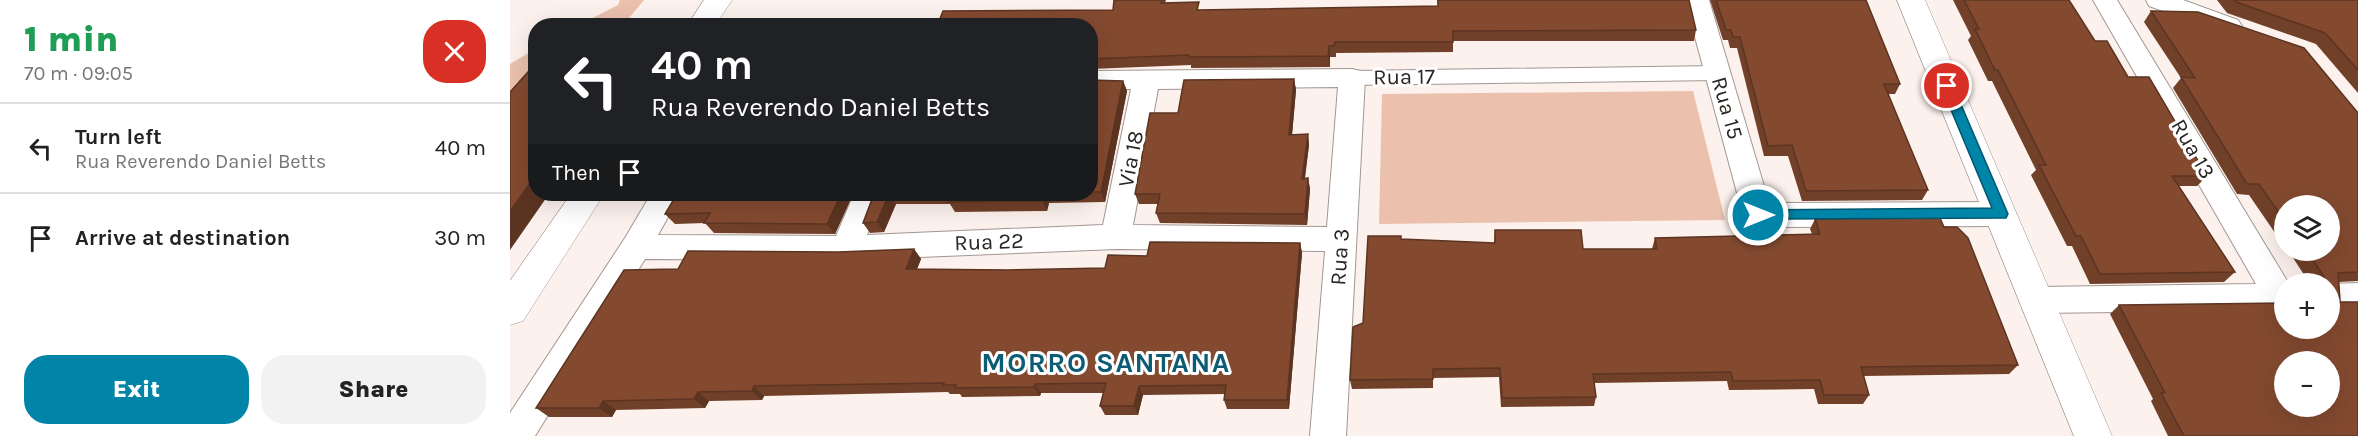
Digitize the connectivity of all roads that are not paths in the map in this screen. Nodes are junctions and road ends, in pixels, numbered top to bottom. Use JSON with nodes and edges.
{"nodes":[{"id":1,"x":718,"y":0,"type":"edge"},
{"id":2,"x":1697,"y":0,"type":"edge"},
{"id":3,"x":1911,"y":0,"type":"edge"},
{"id":4,"x":2105,"y":0,"type":"edge"},
{"id":5,"x":2158,"y":0,"type":"edge"},
{"id":6,"x":706,"y":18,"type":"edge"},
{"id":7,"x":2250,"y":33,"type":"edge"},
{"id":8,"x":1717,"y":73,"type":"junction"},
{"id":9,"x":1352,"y":78,"type":"junction"},
{"id":10,"x":1098,"y":80,"type":"edge"},
{"id":11,"x":1146,"y":80,"type":"junction"},
{"id":12,"x":583,"y":201,"type":"edge"},
{"id":13,"x":662,"y":201,"type":"edge"},
{"id":14,"x":865,"y":201,"type":"edge"},
{"id":15,"x":2001,"y":214,"type":"junction"},
{"id":16,"x":1116,"y":237,"type":"junction"},
{"id":17,"x":1342,"y":240,"type":"junction"},
{"id":18,"x":636,"y":247,"type":"junction"},
{"id":19,"x":846,"y":248,"type":"junction"},
{"id":20,"x":2274,"y":284,"type":"edge"},
{"id":21,"x":2340,"y":296,"type":"edge"},
{"id":22,"x":2358,"y":296,"type":"edge"},
{"id":23,"x":2274,"y":297,"type":"edge"},
{"id":24,"x":2036,"y":300,"type":"junction"},
{"id":25,"x":510,"y":310,"type":"edge"},
{"id":26,"x":515,"y":436,"type":"edge"},
{"id":27,"x":1328,"y":436,"type":"edge"},
{"id":28,"x":2093,"y":436,"type":"edge"}],
"edges":[{"from":1,"to":6,"type":"street"},
{"from":2,"to":8,"type":"street","name":"Rua 15"},
{"from":3,"to":15,"type":"street"},
{"from":4,"to":20,"type":"street","name":"Rua 13"},
{"from":5,"to":7,"type":"street"},
{"from":8,"to":9,"type":"street","name":"Rua 17"},
{"from":8,"to":15,"type":"street","name":"Rua 15"},
{"from":9,"to":11,"type":"street","name":"Rua 17"},
{"from":9,"to":17,"type":"street","name":"Rua 3"},
{"from":10,"to":11,"type":"street","name":"Rua 17"},
{"from":11,"to":16,"type":"street","name":"Via 18"},
{"from":12,"to":25,"type":"street"},
{"from":13,"to":18,"type":"street"},
{"from":14,"to":19,"type":"street"},
{"from":15,"to":24,"type":"street"},
{"from":16,"to":17,"type":"street","name":"Rua 22"},
{"from":16,"to":19,"type":"street","name":"Rua 22"},
{"from":17,"to":27,"type":"street","name":"Rua 3"},
{"from":18,"to":19,"type":"street","name":"Rua 22"},
{"from":18,"to":26,"type":"street"},
{"from":21,"to":22,"type":"street"},
{"from":23,"to":24,"type":"street"},
{"from":24,"to":28,"type":"street"}]}
